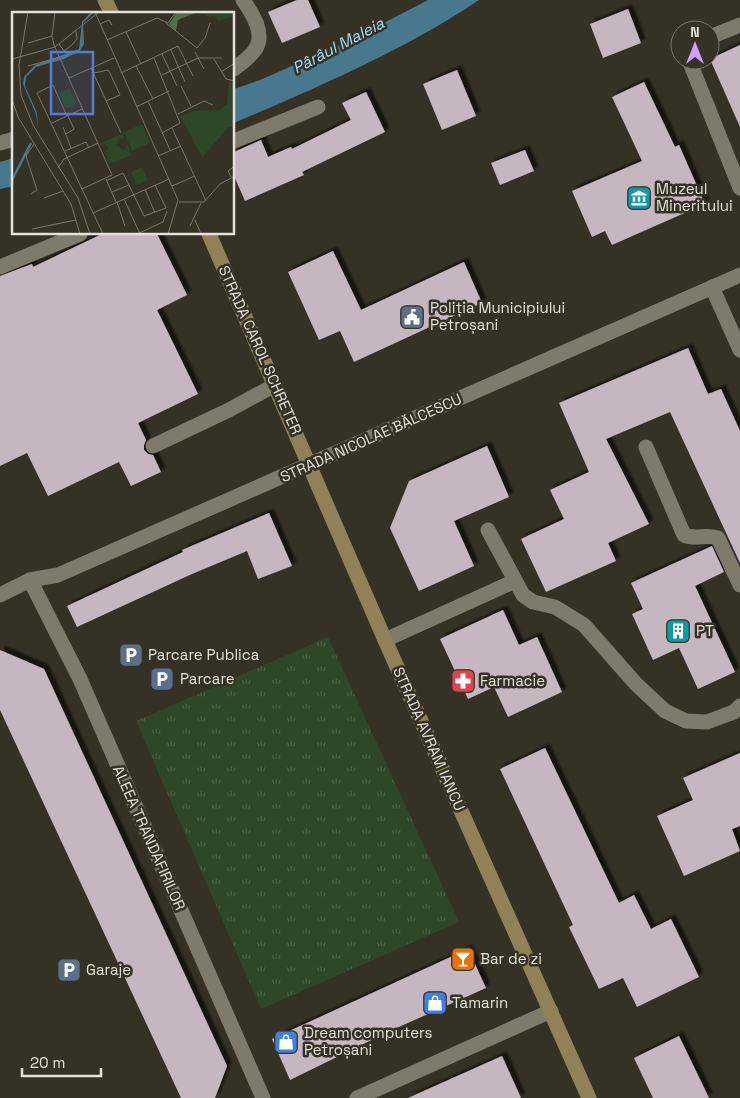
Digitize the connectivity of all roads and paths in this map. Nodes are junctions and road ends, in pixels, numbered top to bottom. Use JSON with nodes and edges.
{"nodes":[{"id":1,"x":105,"y":0,"type":"edge"},
{"id":2,"x":243,"y":0,"type":"edge"},
{"id":3,"x":111,"y":12,"type":"edge"},
{"id":4,"x":740,"y":25,"type":"edge"},
{"id":5,"x":720,"y":33,"type":"edge"},
{"id":6,"x":235,"y":69,"type":"edge"},
{"id":7,"x":694,"y":70,"type":"edge"},
{"id":8,"x":318,"y":107,"type":"dead end"},
{"id":9,"x":235,"y":141,"type":"edge"},
{"id":10,"x":740,"y":188,"type":"edge"},
{"id":11,"x":78,"y":235,"type":"edge"},
{"id":12,"x":209,"y":235,"type":"edge"},
{"id":13,"x":0,"y":267,"type":"edge"},
{"id":14,"x":740,"y":275,"type":"edge"},
{"id":15,"x":712,"y":287,"type":"junction"},
{"id":16,"x":740,"y":350,"type":"edge"},
{"id":17,"x":276,"y":386,"type":"junction"},
{"id":18,"x":153,"y":446,"type":"dead end"},
{"id":19,"x":646,"y":447,"type":"dead end"},
{"id":20,"x":311,"y":465,"type":"junction"},
{"id":21,"x":488,"y":530,"type":"dead end"},
{"id":22,"x":30,"y":580,"type":"junction"},
{"id":23,"x":514,"y":581,"type":"junction"},
{"id":24,"x":740,"y":585,"type":"edge"},
{"id":25,"x":0,"y":594,"type":"edge"},
{"id":26,"x":386,"y":640,"type":"junction"},
{"id":27,"x":740,"y":706,"type":"edge"},
{"id":28,"x":551,"y":1011,"type":"junction"},
{"id":29,"x":263,"y":1098,"type":"edge"},
{"id":30,"x":358,"y":1098,"type":"edge"},
{"id":31,"x":589,"y":1098,"type":"edge"}],
"edges":[{"from":1,"to":3,"type":"street"},
{"from":2,"to":6,"type":"street"},
{"from":4,"to":5,"type":"street"},
{"from":7,"to":10,"type":"street"},
{"from":8,"to":9,"type":"street"},
{"from":11,"to":13,"type":"street"},
{"from":12,"to":17,"type":"street","name":"STRADA CAROL SCHRETER"},
{"from":14,"to":15,"type":"street","name":"STRADA NICOLAE BĂLCESCU"},
{"from":15,"to":16,"type":"street"},
{"from":15,"to":20,"type":"street","name":"STRADA NICOLAE BĂLCESCU"},
{"from":17,"to":18,"type":"street"},
{"from":17,"to":20,"type":"street","name":"STRADA CAROL SCHRETER"},
{"from":19,"to":24,"type":"street"},
{"from":20,"to":22,"type":"street","name":"STRADA NICOLAE BĂLCESCU"},
{"from":20,"to":26,"type":"street","name":"STRADA AVRAM IANCU"},
{"from":21,"to":23,"type":"street"},
{"from":22,"to":25,"type":"street","name":"STRADA NICOLAE BĂLCESCU"},
{"from":22,"to":29,"type":"street","name":"ALEEA TRANDAFIRILOR"},
{"from":23,"to":26,"type":"street"},
{"from":23,"to":27,"type":"street"},
{"from":26,"to":28,"type":"street","name":"STRADA AVRAM IANCU"},
{"from":28,"to":30,"type":"street"},
{"from":28,"to":31,"type":"street","name":"STRADA AVRAM IANCU"}]}
